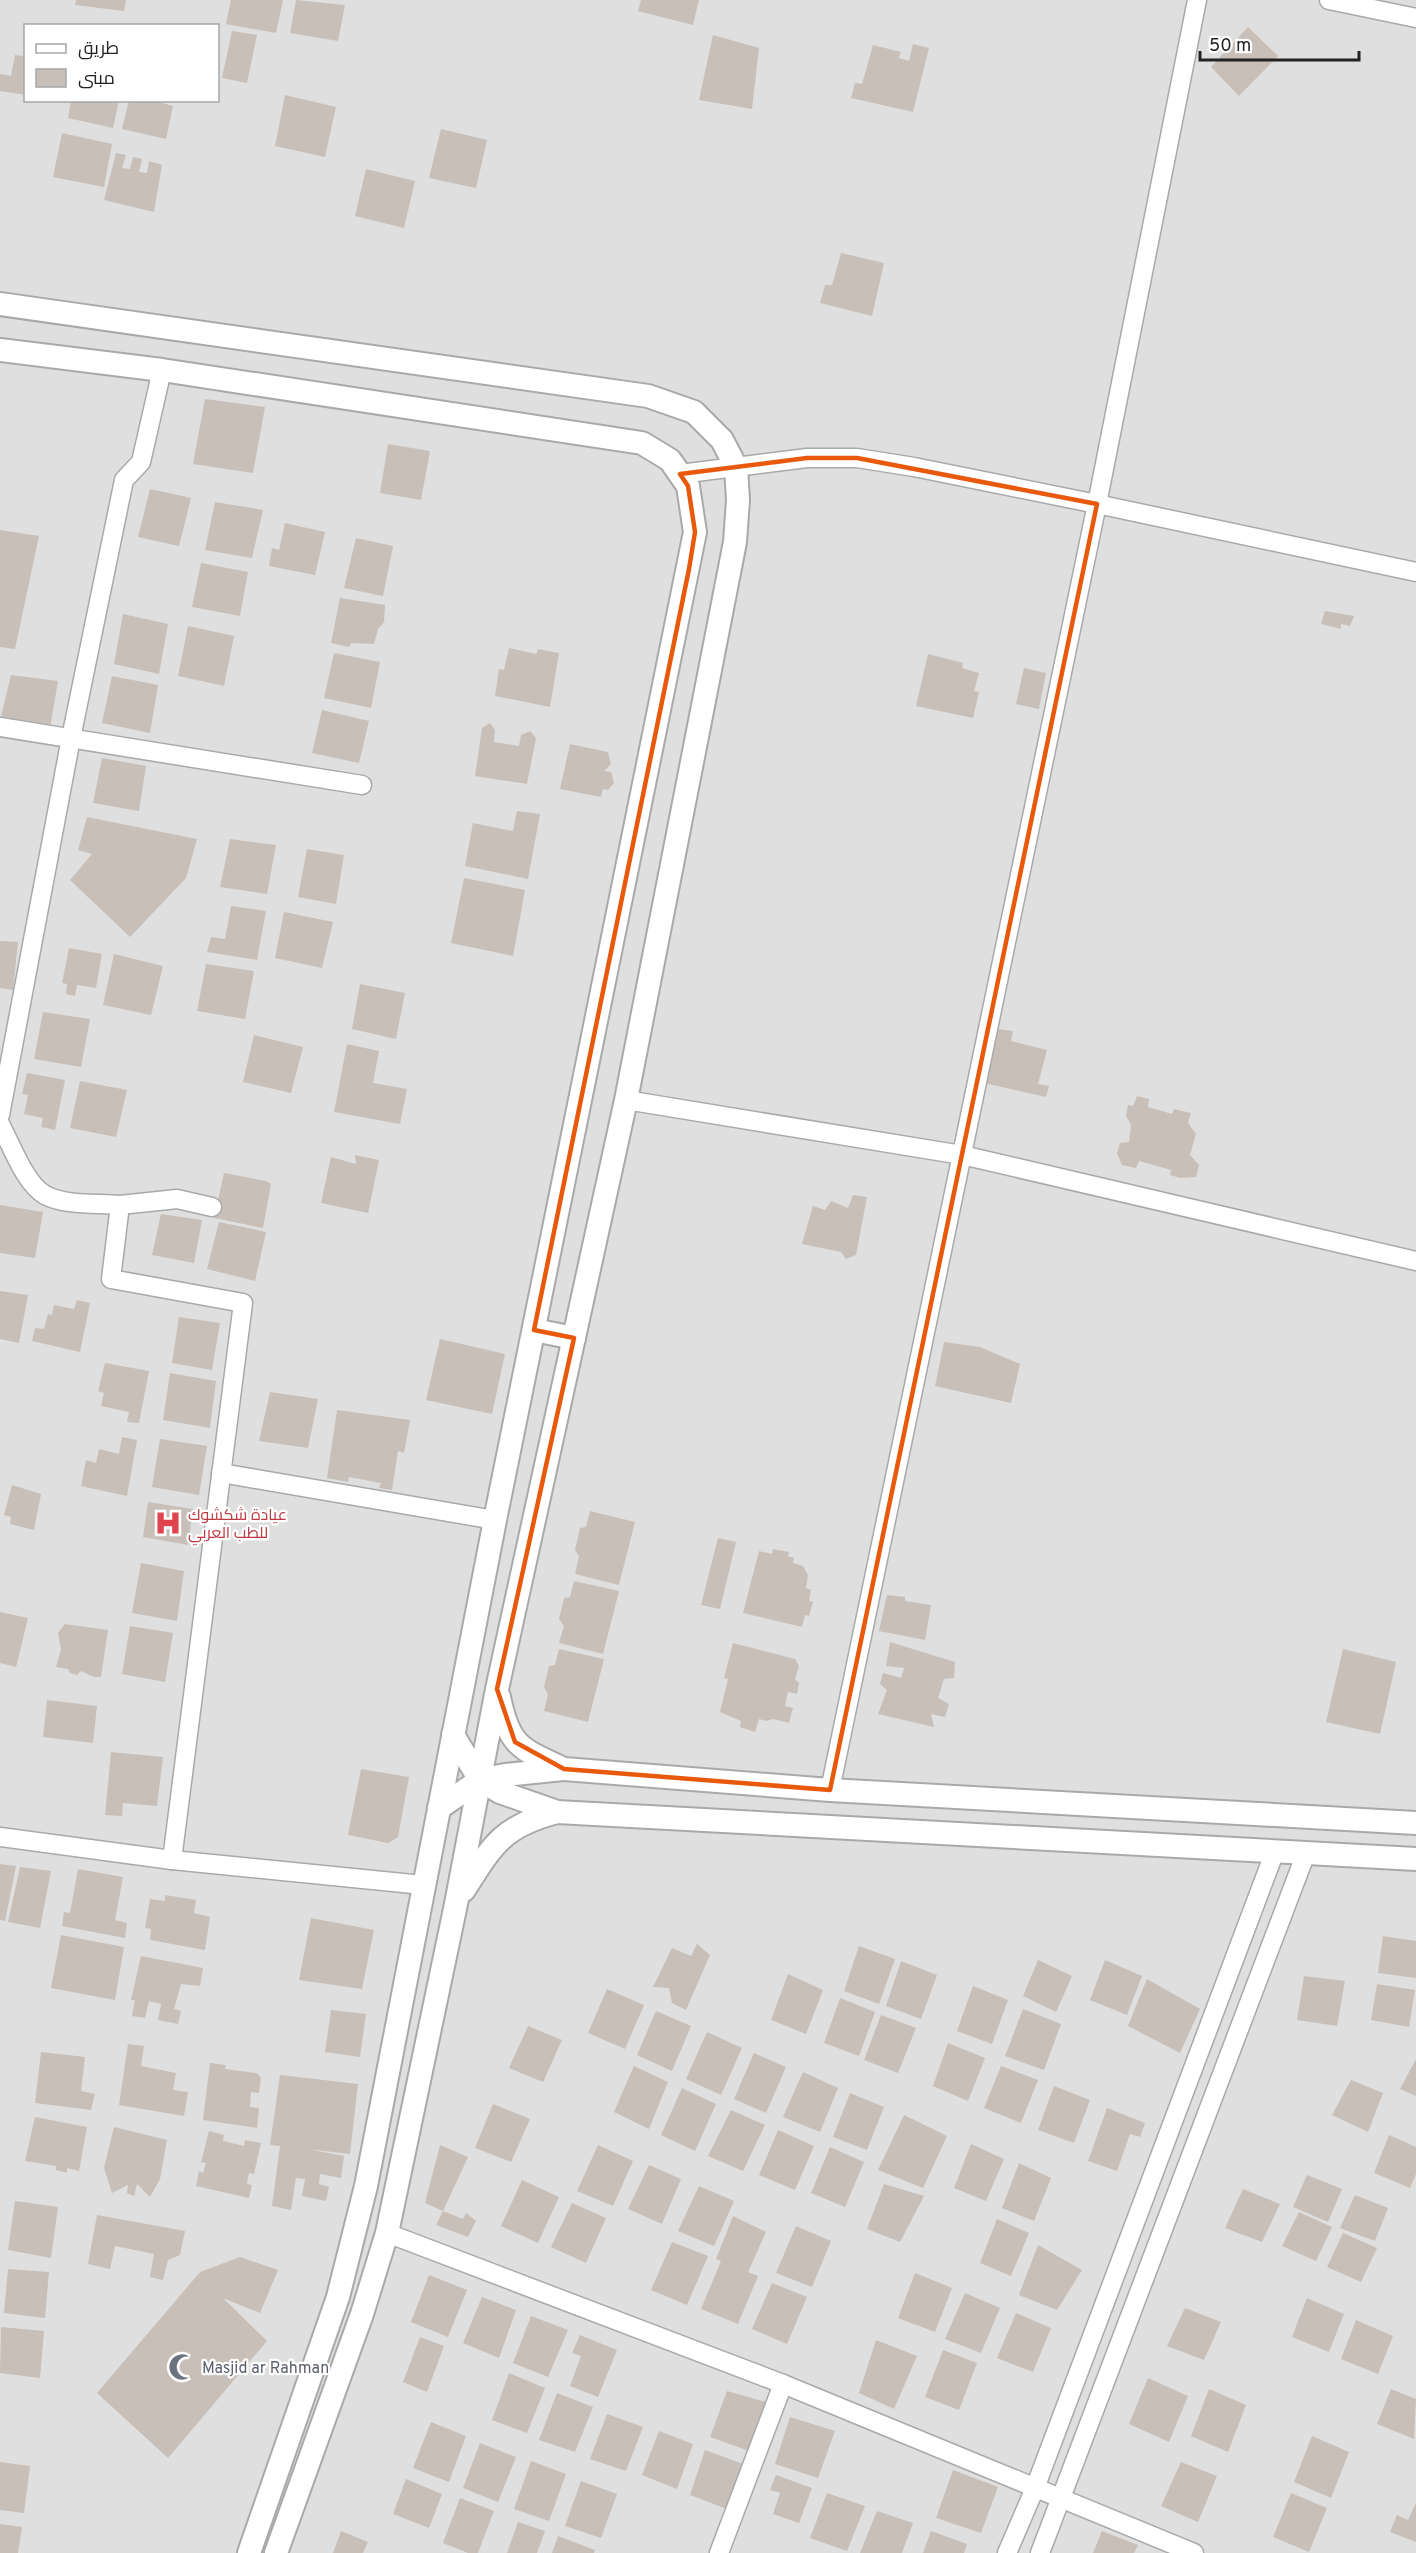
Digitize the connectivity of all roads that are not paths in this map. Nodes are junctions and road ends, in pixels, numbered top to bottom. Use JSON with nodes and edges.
{"nodes":[{"id":1,"x":1197,"y":0,"type":"edge"},
{"id":2,"x":1329,"y":0,"type":"edge"},
{"id":3,"x":1416,"y":18,"type":"edge"},
{"id":4,"x":0,"y":304,"type":"edge"},
{"id":5,"x":0,"y":350,"type":"edge"},
{"id":6,"x":162,"y":370,"type":"junction"},
{"id":7,"x":736,"y":467,"type":"junction"},
{"id":8,"x":680,"y":474,"type":"junction"},
{"id":9,"x":1097,"y":504,"type":"junction"},
{"id":10,"x":1416,"y":572,"type":"edge"},
{"id":11,"x":0,"y":727,"type":"edge"},
{"id":12,"x":71,"y":738,"type":"junction"},
{"id":13,"x":362,"y":784,"type":"dead end"},
{"id":14,"x":626,"y":1100,"type":"junction"},
{"id":15,"x":0,"y":1115,"type":"edge"},
{"id":16,"x":0,"y":1124,"type":"edge"},
{"id":17,"x":962,"y":1155,"type":"junction"},
{"id":18,"x":120,"y":1205,"type":"junction"},
{"id":19,"x":212,"y":1207,"type":"dead end"},
{"id":20,"x":1416,"y":1261,"type":"edge"},
{"id":21,"x":534,"y":1330,"type":"junction"},
{"id":22,"x":574,"y":1338,"type":"junction"},
{"id":23,"x":221,"y":1473,"type":"junction"},
{"id":24,"x":495,"y":1520,"type":"junction"},
{"id":25,"x":497,"y":1689,"type":"junction"},
{"id":26,"x":453,"y":1735,"type":"junction"},
{"id":27,"x":564,"y":1769,"type":"junction"},
{"id":28,"x":480,"y":1780,"type":"junction"},
{"id":29,"x":830,"y":1790,"type":"junction"},
{"id":30,"x":906,"y":1794,"type":"junction"},
{"id":31,"x":439,"y":1808,"type":"junction"},
{"id":32,"x":557,"y":1812,"type":"junction"},
{"id":33,"x":1416,"y":1823,"type":"edge"},
{"id":34,"x":903,"y":1831,"type":"junction"},
{"id":35,"x":0,"y":1837,"type":"edge"},
{"id":36,"x":1275,"y":1851,"type":"junction"},
{"id":37,"x":1306,"y":1853,"type":"junction"},
{"id":38,"x":172,"y":1860,"type":"junction"},
{"id":39,"x":1416,"y":1860,"type":"edge"},
{"id":40,"x":423,"y":1885,"type":"junction"},
{"id":41,"x":456,"y":1904,"type":"junction"},
{"id":42,"x":387,"y":2233,"type":"junction"},
{"id":43,"x":783,"y":2384,"type":"junction"},
{"id":44,"x":1035,"y":2488,"type":"junction"},
{"id":45,"x":1063,"y":2499,"type":"junction"},
{"id":46,"x":262,"y":2516,"type":"junction"},
{"id":47,"x":287,"y":2523,"type":"junction"},
{"id":48,"x":249,"y":2553,"type":"edge"},
{"id":49,"x":276,"y":2553,"type":"edge"},
{"id":50,"x":719,"y":2553,"type":"edge"},
{"id":51,"x":1007,"y":2553,"type":"edge"},
{"id":52,"x":1040,"y":2553,"type":"edge"},
{"id":53,"x":1194,"y":2553,"type":"edge"}],
"edges":[{"from":1,"to":9,"type":"street"},
{"from":2,"to":3,"type":"street"},
{"from":4,"to":7,"type":"street"},
{"from":5,"to":6,"type":"street"},
{"from":6,"to":8,"type":"street"},
{"from":6,"to":12,"type":"street"},
{"from":7,"to":8,"type":"street"},
{"from":7,"to":9,"type":"street"},
{"from":7,"to":14,"type":"street"},
{"from":8,"to":21,"type":"street"},
{"from":9,"to":10,"type":"street"},
{"from":9,"to":17,"type":"street"},
{"from":11,"to":12,"type":"street"},
{"from":12,"to":13,"type":"street"},
{"from":12,"to":15,"type":"street"},
{"from":14,"to":17,"type":"street"},
{"from":14,"to":22,"type":"street"},
{"from":16,"to":18,"type":"street"},
{"from":17,"to":20,"type":"street"},
{"from":17,"to":29,"type":"street"},
{"from":18,"to":19,"type":"street"},
{"from":18,"to":23,"type":"street"},
{"from":21,"to":22,"type":"street"},
{"from":21,"to":24,"type":"street"},
{"from":22,"to":25,"type":"street"},
{"from":23,"to":24,"type":"street"},
{"from":23,"to":38,"type":"street"},
{"from":24,"to":26,"type":"street"},
{"from":25,"to":27,"type":"street"},
{"from":25,"to":28,"type":"street"},
{"from":26,"to":28,"type":"street"},
{"from":26,"to":31,"type":"street"},
{"from":27,"to":28,"type":"street"},
{"from":27,"to":29,"type":"street"},
{"from":28,"to":31,"type":"street"},
{"from":28,"to":32,"type":"street"},
{"from":28,"to":41,"type":"street"},
{"from":29,"to":30,"type":"street"},
{"from":30,"to":33,"type":"street"},
{"from":30,"to":34,"type":"street"},
{"from":31,"to":40,"type":"street"},
{"from":32,"to":34,"type":"street"},
{"from":32,"to":41,"type":"street"},
{"from":34,"to":36,"type":"street"},
{"from":35,"to":38,"type":"street"},
{"from":36,"to":37,"type":"street"},
{"from":36,"to":44,"type":"street"},
{"from":37,"to":39,"type":"street"},
{"from":37,"to":45,"type":"street"},
{"from":38,"to":40,"type":"street"},
{"from":40,"to":46,"type":"street"},
{"from":41,"to":42,"type":"street"},
{"from":42,"to":43,"type":"street"},
{"from":42,"to":47,"type":"street"},
{"from":43,"to":44,"type":"street"},
{"from":43,"to":50,"type":"street"},
{"from":44,"to":45,"type":"street"},
{"from":44,"to":51,"type":"street"},
{"from":45,"to":52,"type":"street"},
{"from":45,"to":53,"type":"street"},
{"from":46,"to":47,"type":"street"},
{"from":46,"to":48,"type":"street"},
{"from":47,"to":49,"type":"street"}]}
